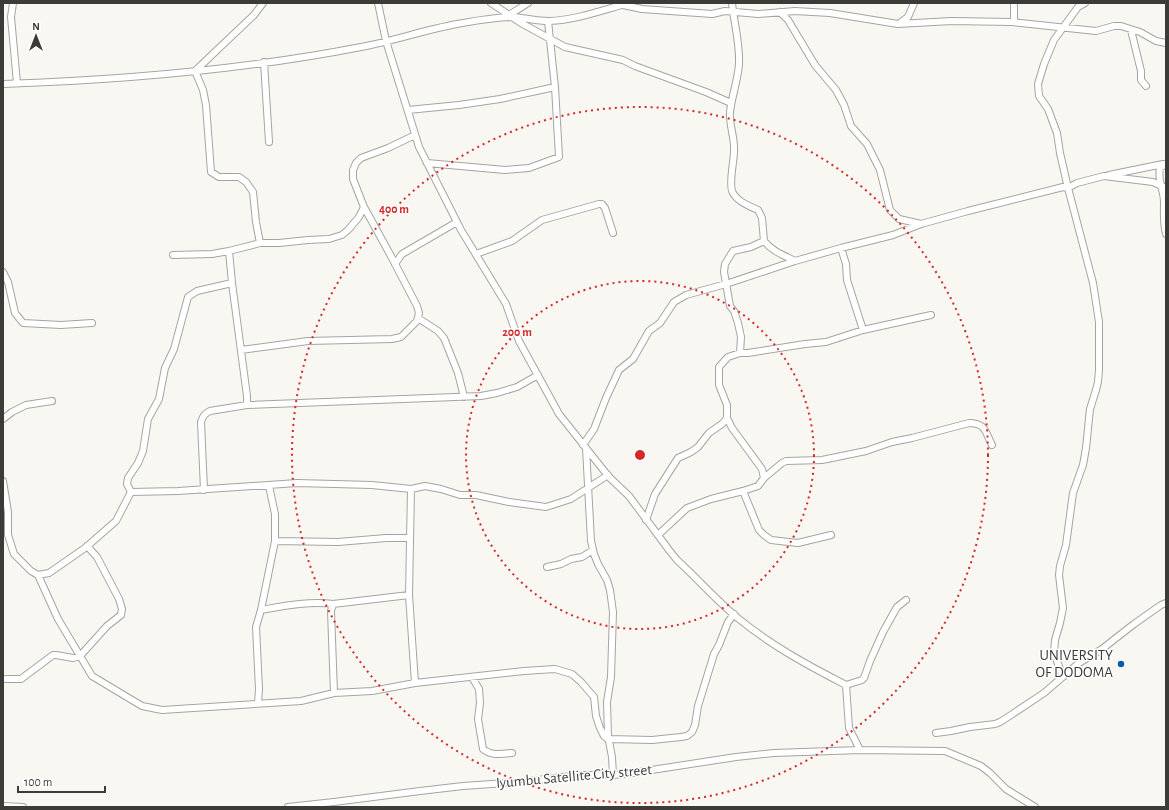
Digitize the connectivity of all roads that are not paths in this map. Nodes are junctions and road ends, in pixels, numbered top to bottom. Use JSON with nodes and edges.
{"nodes":[{"id":1,"x":12,"y":3,"type":"edge"},
{"id":2,"x":262,"y":3,"type":"edge"},
{"id":3,"x":378,"y":3,"type":"edge"},
{"id":4,"x":491,"y":3,"type":"edge"},
{"id":5,"x":528,"y":3,"type":"edge"},
{"id":6,"x":629,"y":3,"type":"edge"},
{"id":7,"x":732,"y":3,"type":"edge"},
{"id":8,"x":914,"y":3,"type":"edge"},
{"id":9,"x":1014,"y":3,"type":"edge"},
{"id":10,"x":1085,"y":3,"type":"edge"},
{"id":11,"x":621,"y":5,"type":"junction"},
{"id":12,"x":608,"y":6,"type":"edge"},
{"id":13,"x":733,"y":12,"type":"junction"},
{"id":14,"x":780,"y":12,"type":"junction"},
{"id":15,"x":511,"y":16,"type":"junction"},
{"id":16,"x":548,"y":21,"type":"junction"},
{"id":17,"x":1014,"y":22,"type":"junction"},
{"id":18,"x":898,"y":24,"type":"junction"},
{"id":19,"x":1063,"y":27,"type":"junction"},
{"id":20,"x":1131,"y":30,"type":"junction"},
{"id":21,"x":551,"y":39,"type":"junction"},
{"id":22,"x":386,"y":41,"type":"junction"},
{"id":23,"x":1166,"y":43,"type":"edge"},
{"id":24,"x":264,"y":62,"type":"junction"},
{"id":25,"x":195,"y":71,"type":"junction"},
{"id":26,"x":17,"y":83,"type":"junction"},
{"id":27,"x":3,"y":84,"type":"edge"},
{"id":28,"x":1146,"y":86,"type":"dead end"},
{"id":29,"x":556,"y":87,"type":"junction"},
{"id":30,"x":731,"y":103,"type":"junction"},
{"id":31,"x":408,"y":110,"type":"junction"},
{"id":32,"x":415,"y":135,"type":"junction"},
{"id":33,"x":270,"y":142,"type":"dead end"},
{"id":34,"x":427,"y":163,"type":"junction"},
{"id":35,"x":1166,"y":163,"type":"edge"},
{"id":36,"x":1104,"y":176,"type":"junction"},
{"id":37,"x":1160,"y":184,"type":"junction"},
{"id":38,"x":1068,"y":188,"type":"junction"},
{"id":39,"x":1166,"y":188,"type":"edge"},
{"id":40,"x":364,"y":207,"type":"junction"},
{"id":41,"x":457,"y":222,"type":"junction"},
{"id":42,"x":921,"y":224,"type":"junction"},
{"id":43,"x":613,"y":232,"type":"dead end"},
{"id":44,"x":1166,"y":234,"type":"edge"},
{"id":45,"x":764,"y":241,"type":"junction"},
{"id":46,"x":260,"y":243,"type":"junction"},
{"id":47,"x":841,"y":248,"type":"junction"},
{"id":48,"x":229,"y":251,"type":"junction"},
{"id":49,"x":476,"y":254,"type":"junction"},
{"id":50,"x":173,"y":255,"type":"dead end"},
{"id":51,"x":794,"y":261,"type":"junction"},
{"id":52,"x":395,"y":264,"type":"junction"},
{"id":53,"x":3,"y":272,"type":"edge"},
{"id":54,"x":232,"y":282,"type":"junction"},
{"id":55,"x":726,"y":284,"type":"junction"},
{"id":56,"x":931,"y":315,"type":"dead end"},
{"id":57,"x":418,"y":318,"type":"junction"},
{"id":58,"x":92,"y":323,"type":"dead end"},
{"id":59,"x":863,"y":330,"type":"junction"},
{"id":60,"x":241,"y":350,"type":"junction"},
{"id":61,"x":740,"y":353,"type":"junction"},
{"id":62,"x":538,"y":375,"type":"junction"},
{"id":63,"x":464,"y":397,"type":"junction"},
{"id":64,"x":52,"y":401,"type":"dead end"},
{"id":65,"x":247,"y":405,"type":"junction"},
{"id":66,"x":727,"y":418,"type":"junction"},
{"id":67,"x":3,"y":419,"type":"edge"},
{"id":68,"x":992,"y":445,"type":"dead end"},
{"id":69,"x":584,"y":446,"type":"junction"},
{"id":70,"x":608,"y":475,"type":"junction"},
{"id":71,"x":764,"y":478,"type":"junction"},
{"id":72,"x":3,"y":481,"type":"edge"},
{"id":73,"x":268,"y":486,"type":"junction"},
{"id":74,"x":411,"y":489,"type":"junction"},
{"id":75,"x":588,"y":489,"type":"junction"},
{"id":76,"x":204,"y":490,"type":"junction"},
{"id":77,"x":743,"y":491,"type":"junction"},
{"id":78,"x":131,"y":492,"type":"junction"},
{"id":79,"x":646,"y":520,"type":"junction"},
{"id":80,"x":658,"y":535,"type":"junction"},
{"id":81,"x":831,"y":535,"type":"dead end"},
{"id":82,"x":410,"y":538,"type":"junction"},
{"id":83,"x":275,"y":541,"type":"junction"},
{"id":84,"x":87,"y":546,"type":"junction"},
{"id":85,"x":593,"y":550,"type":"junction"},
{"id":86,"x":547,"y":567,"type":"dead end"},
{"id":87,"x":38,"y":575,"type":"junction"},
{"id":88,"x":409,"y":595,"type":"junction"},
{"id":89,"x":906,"y":600,"type":"dead end"},
{"id":90,"x":1166,"y":603,"type":"edge"},
{"id":91,"x":333,"y":604,"type":"junction"},
{"id":92,"x":261,"y":610,"type":"junction"},
{"id":93,"x":734,"y":614,"type":"junction"},
{"id":94,"x":80,"y":656,"type":"junction"},
{"id":95,"x":472,"y":677,"type":"junction"},
{"id":96,"x":1064,"y":677,"type":"junction"},
{"id":97,"x":3,"y":680,"type":"edge"},
{"id":98,"x":415,"y":683,"type":"junction"},
{"id":99,"x":846,"y":684,"type":"junction"},
{"id":100,"x":334,"y":693,"type":"junction"},
{"id":101,"x":258,"y":703,"type":"junction"},
{"id":102,"x":936,"y":733,"type":"dead end"},
{"id":103,"x":608,"y":740,"type":"junction"},
{"id":104,"x":860,"y":750,"type":"junction"},
{"id":105,"x":512,"y":753,"type":"dead end"},
{"id":106,"x":613,"y":775,"type":"junction"},
{"id":107,"x":3,"y":806,"type":"edge"},
{"id":108,"x":23,"y":807,"type":"edge"},
{"id":109,"x":288,"y":807,"type":"edge"},
{"id":110,"x":1035,"y":807,"type":"edge"}],
"edges":[{"from":1,"to":26,"type":"street"},
{"from":2,"to":25,"type":"street"},
{"from":3,"to":22,"type":"street"},
{"from":4,"to":15,"type":"street"},
{"from":5,"to":15,"type":"street"},
{"from":6,"to":11,"type":"street"},
{"from":7,"to":13,"type":"street"},
{"from":8,"to":18,"type":"street"},
{"from":9,"to":17,"type":"street"},
{"from":10,"to":19,"type":"street"},
{"from":11,"to":12,"type":"street"},
{"from":11,"to":13,"type":"street"},
{"from":12,"to":16,"type":"street"},
{"from":13,"to":14,"type":"street"},
{"from":13,"to":30,"type":"street"},
{"from":14,"to":18,"type":"street"},
{"from":14,"to":42,"type":"street"},
{"from":15,"to":16,"type":"street"},
{"from":15,"to":21,"type":"street"},
{"from":15,"to":22,"type":"street"},
{"from":16,"to":21,"type":"street"},
{"from":17,"to":18,"type":"street"},
{"from":17,"to":19,"type":"street"},
{"from":19,"to":20,"type":"street"},
{"from":19,"to":38,"type":"street"},
{"from":20,"to":23,"type":"street"},
{"from":20,"to":28,"type":"street"},
{"from":21,"to":29,"type":"street"},
{"from":21,"to":30,"type":"street"},
{"from":22,"to":24,"type":"street"},
{"from":22,"to":31,"type":"street"},
{"from":24,"to":25,"type":"street"},
{"from":24,"to":33,"type":"street"},
{"from":25,"to":26,"type":"street"},
{"from":25,"to":46,"type":"street"},
{"from":26,"to":27,"type":"street"},
{"from":29,"to":31,"type":"street"},
{"from":29,"to":34,"type":"street"},
{"from":30,"to":45,"type":"street"},
{"from":31,"to":32,"type":"street"},
{"from":32,"to":34,"type":"street"},
{"from":32,"to":40,"type":"street"},
{"from":34,"to":41,"type":"street"},
{"from":35,"to":36,"type":"street"},
{"from":35,"to":37,"type":"street"},
{"from":36,"to":37,"type":"street"},
{"from":36,"to":38,"type":"street"},
{"from":37,"to":39,"type":"street"},
{"from":37,"to":44,"type":"street"},
{"from":38,"to":42,"type":"street"},
{"from":38,"to":96,"type":"street"},
{"from":40,"to":46,"type":"street"},
{"from":40,"to":52,"type":"street"},
{"from":41,"to":49,"type":"street"},
{"from":41,"to":52,"type":"street"},
{"from":42,"to":47,"type":"street"},
{"from":43,"to":49,"type":"street"},
{"from":45,"to":51,"type":"street"},
{"from":45,"to":55,"type":"street"},
{"from":46,"to":48,"type":"street"},
{"from":47,"to":51,"type":"street"},
{"from":47,"to":59,"type":"street"},
{"from":48,"to":50,"type":"street"},
{"from":48,"to":54,"type":"street"},
{"from":49,"to":62,"type":"street"},
{"from":51,"to":55,"type":"street"},
{"from":52,"to":57,"type":"street"},
{"from":53,"to":58,"type":"street"},
{"from":54,"to":60,"type":"street"},
{"from":54,"to":78,"type":"street"},
{"from":55,"to":61,"type":"street"},
{"from":55,"to":69,"type":"street"},
{"from":56,"to":59,"type":"street"},
{"from":57,"to":60,"type":"street"},
{"from":57,"to":63,"type":"street"},
{"from":59,"to":61,"type":"street"},
{"from":60,"to":65,"type":"street"},
{"from":61,"to":66,"type":"street"},
{"from":62,"to":63,"type":"street"},
{"from":62,"to":69,"type":"street"},
{"from":63,"to":65,"type":"street"},
{"from":64,"to":67,"type":"street"},
{"from":65,"to":76,"type":"street"},
{"from":66,"to":71,"type":"street"},
{"from":66,"to":79,"type":"street"},
{"from":68,"to":71,"type":"street"},
{"from":69,"to":70,"type":"street"},
{"from":69,"to":75,"type":"street"},
{"from":70,"to":75,"type":"street"},
{"from":70,"to":79,"type":"street"},
{"from":71,"to":77,"type":"street"},
{"from":72,"to":87,"type":"street"},
{"from":73,"to":74,"type":"street"},
{"from":73,"to":76,"type":"street"},
{"from":73,"to":83,"type":"street"},
{"from":74,"to":75,"type":"street"},
{"from":74,"to":82,"type":"street"},
{"from":75,"to":85,"type":"street"},
{"from":76,"to":78,"type":"street"},
{"from":77,"to":80,"type":"street"},
{"from":77,"to":81,"type":"street"},
{"from":78,"to":84,"type":"street"},
{"from":79,"to":80,"type":"street"},
{"from":80,"to":93,"type":"street"},
{"from":82,"to":83,"type":"street"},
{"from":82,"to":88,"type":"street"},
{"from":83,"to":92,"type":"street"},
{"from":84,"to":87,"type":"street"},
{"from":84,"to":94,"type":"street"},
{"from":85,"to":86,"type":"street"},
{"from":85,"to":103,"type":"street"},
{"from":87,"to":94,"type":"street"},
{"from":88,"to":91,"type":"street"},
{"from":88,"to":98,"type":"street"},
{"from":89,"to":99,"type":"street"},
{"from":90,"to":96,"type":"street"},
{"from":91,"to":92,"type":"street"},
{"from":91,"to":100,"type":"street"},
{"from":92,"to":101,"type":"street"},
{"from":93,"to":99,"type":"street"},
{"from":93,"to":103,"type":"street"},
{"from":94,"to":97,"type":"street"},
{"from":94,"to":101,"type":"street"},
{"from":95,"to":98,"type":"street"},
{"from":95,"to":103,"type":"street"},
{"from":95,"to":105,"type":"street"},
{"from":96,"to":102,"type":"street"},
{"from":98,"to":100,"type":"street"},
{"from":99,"to":104,"type":"street"},
{"from":100,"to":101,"type":"street"},
{"from":103,"to":106,"type":"street"},
{"from":104,"to":106,"type":"street","name":"Iyumbu Satellite City street"},
{"from":104,"to":110,"type":"street","name":"Iyumbu Satellite City street"},
{"from":106,"to":109,"type":"street","name":"Iyumbu Satellite City street"},
{"from":107,"to":108,"type":"street"}]}
